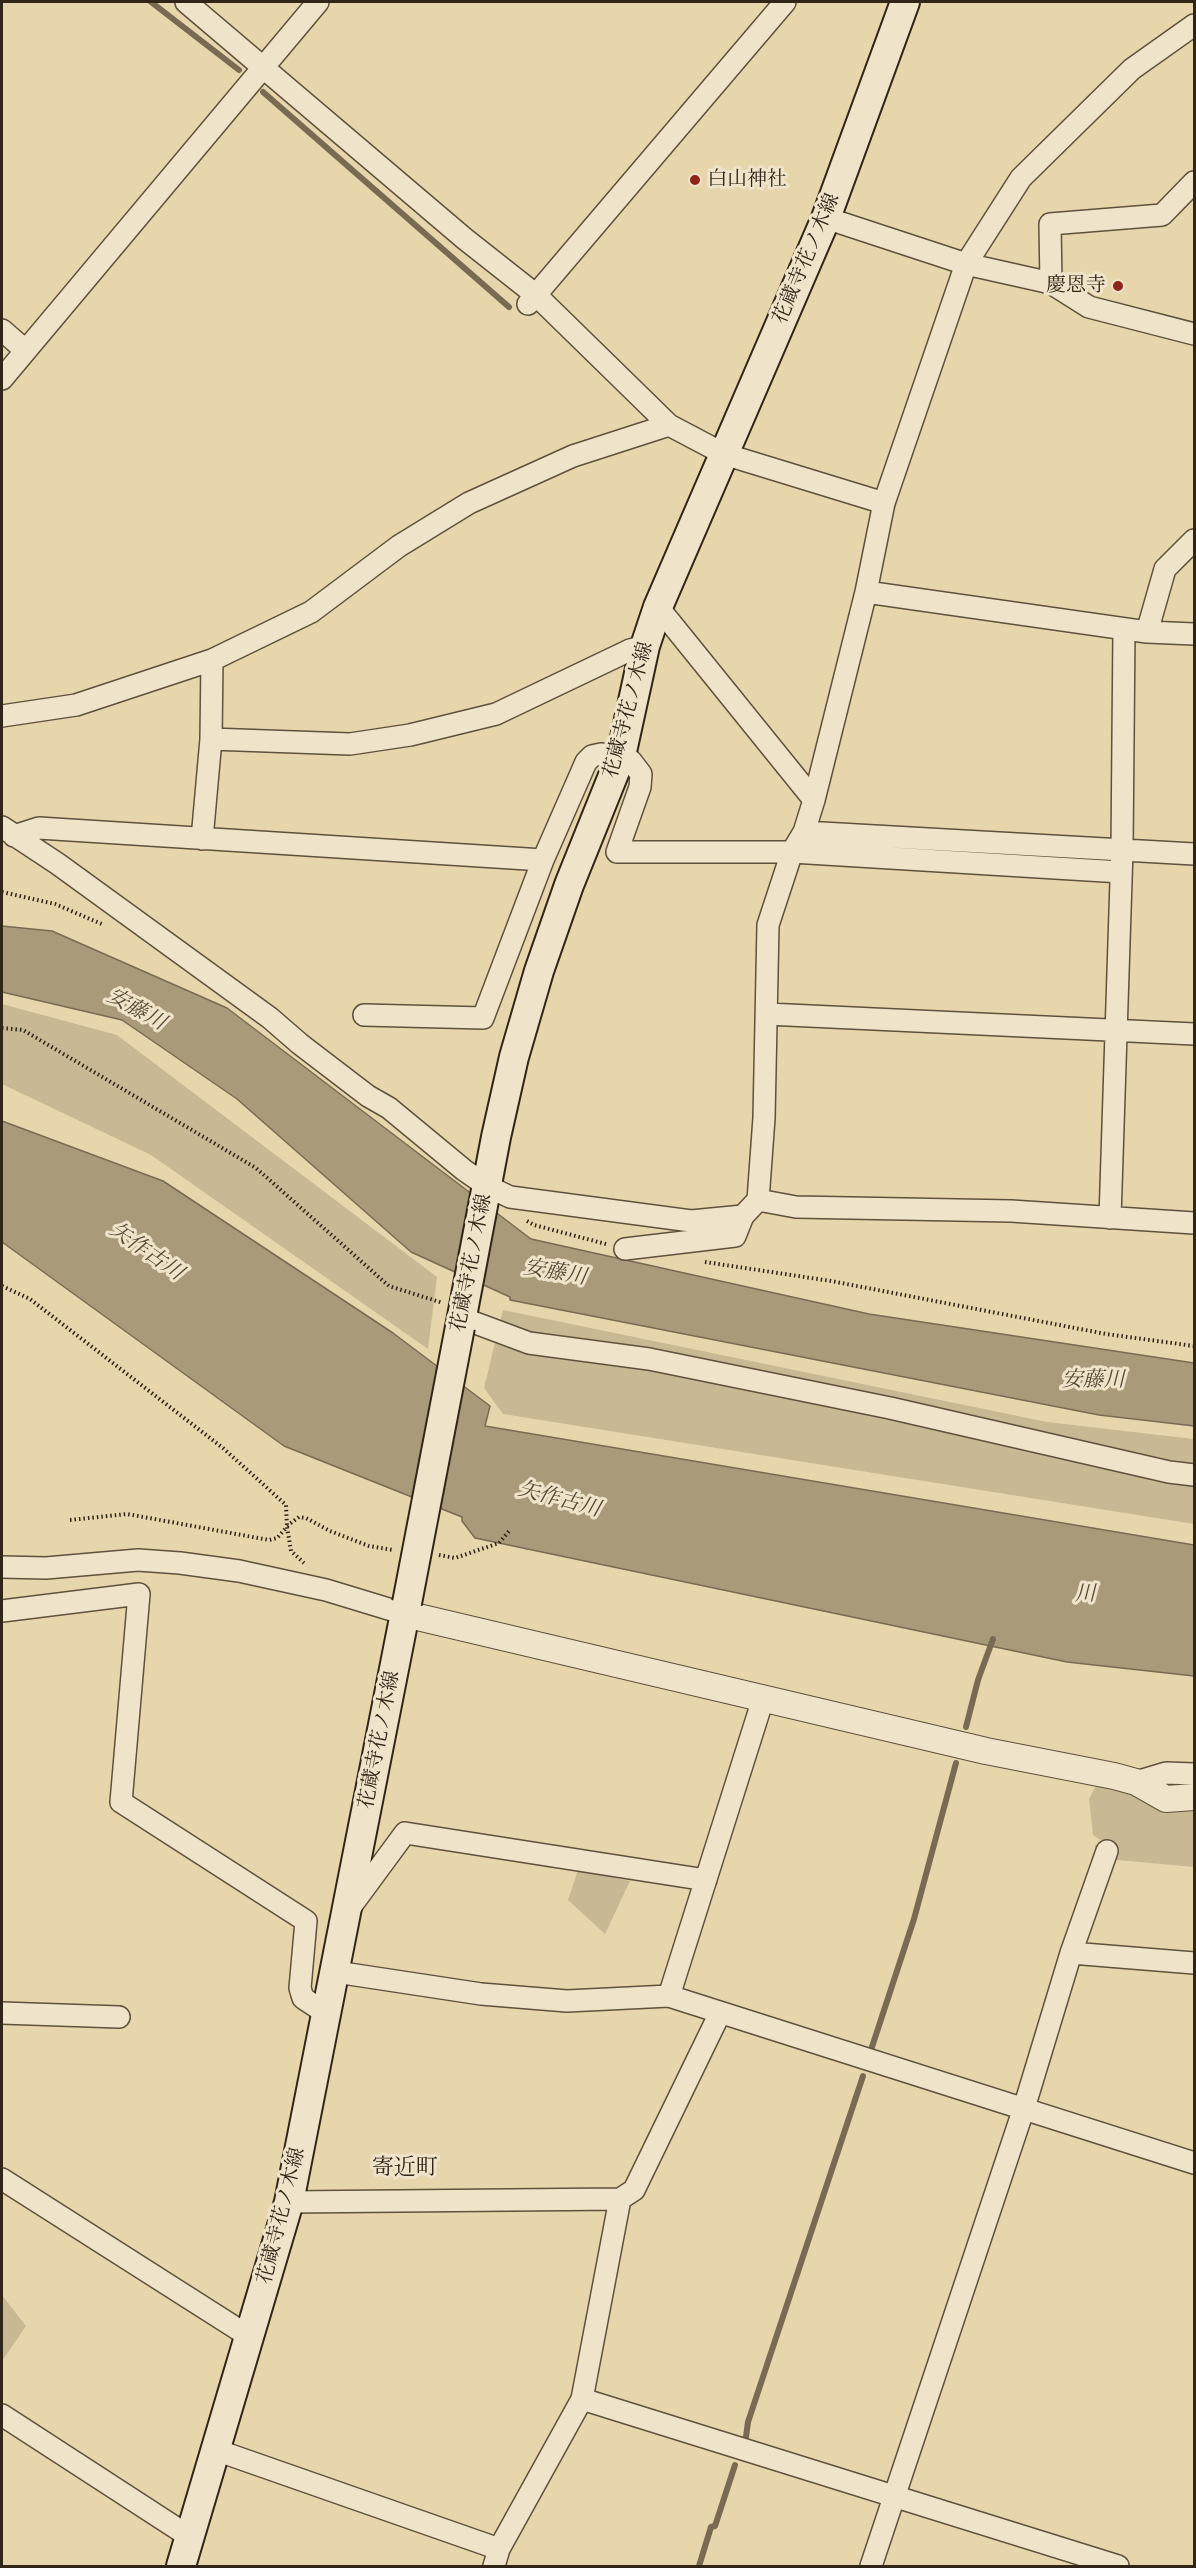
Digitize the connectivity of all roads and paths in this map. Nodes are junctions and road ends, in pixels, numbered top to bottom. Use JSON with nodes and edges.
{"nodes":[{"id":1,"x":186,"y":2,"type":"edge"},
{"id":2,"x":318,"y":2,"type":"edge"},
{"id":3,"x":785,"y":2,"type":"edge"},
{"id":4,"x":905,"y":2,"type":"edge"},
{"id":5,"x":1194,"y":25,"type":"edge"},
{"id":6,"x":262,"y":68,"type":"junction"},
{"id":7,"x":1194,"y":182,"type":"edge"},
{"id":8,"x":826,"y":218,"type":"junction"},
{"id":9,"x":966,"y":264,"type":"junction"},
{"id":10,"x":1052,"y":283,"type":"junction"},
{"id":11,"x":532,"y":299,"type":"junction"},
{"id":12,"x":2,"y":330,"type":"edge"},
{"id":13,"x":1194,"y":334,"type":"edge"},
{"id":14,"x":25,"y":350,"type":"junction"},
{"id":15,"x":2,"y":379,"type":"edge"},
{"id":16,"x":669,"y":425,"type":"junction"},
{"id":17,"x":723,"y":454,"type":"junction"},
{"id":18,"x":884,"y":503,"type":"junction"},
{"id":19,"x":1194,"y":540,"type":"edge"},
{"id":20,"x":866,"y":592,"type":"junction"},
{"id":21,"x":658,"y":607,"type":"junction"},
{"id":22,"x":1124,"y":629,"type":"junction"},
{"id":23,"x":1147,"y":632,"type":"junction"},
{"id":24,"x":1194,"y":634,"type":"edge"},
{"id":25,"x":645,"y":646,"type":"junction"},
{"id":26,"x":212,"y":660,"type":"junction"},
{"id":27,"x":2,"y":716,"type":"edge"},
{"id":28,"x":211,"y":739,"type":"junction"},
{"id":29,"x":621,"y":756,"type":"junction"},
{"id":30,"x":814,"y":800,"type":"junction"},
{"id":31,"x":8,"y":832,"type":"edge"},
{"id":32,"x":804,"y":832,"type":"junction"},
{"id":33,"x":202,"y":839,"type":"junction"},
{"id":34,"x":1122,"y":850,"type":"junction"},
{"id":35,"x":792,"y":852,"type":"junction"},
{"id":36,"x":1194,"y":854,"type":"edge"},
{"id":37,"x":543,"y":860,"type":"junction"},
{"id":38,"x":1121,"y":872,"type":"junction"},
{"id":39,"x":2,"y":892,"type":"edge"},
{"id":40,"x":111,"y":927,"type":"dead end"},
{"id":41,"x":767,"y":1014,"type":"junction"},
{"id":42,"x":363,"y":1015,"type":"dead end"},
{"id":43,"x":2,"y":1028,"type":"edge"},
{"id":44,"x":1117,"y":1031,"type":"junction"},
{"id":45,"x":1194,"y":1034,"type":"edge"},
{"id":46,"x":486,"y":1192,"type":"junction"},
{"id":47,"x":758,"y":1200,"type":"junction"},
{"id":48,"x":743,"y":1216,"type":"junction"},
{"id":49,"x":1110,"y":1218,"type":"junction"},
{"id":50,"x":525,"y":1220,"type":"dead end"},
{"id":51,"x":1194,"y":1223,"type":"edge"},
{"id":52,"x":625,"y":1249,"type":"joint"},
{"id":53,"x":696,"y":1261,"type":"dead end"},
{"id":54,"x":2,"y":1286,"type":"edge"},
{"id":55,"x":462,"y":1318,"type":"junction"},
{"id":56,"x":1194,"y":1346,"type":"edge"},
{"id":57,"x":1194,"y":1475,"type":"edge"},
{"id":58,"x":70,"y":1520,"type":"dead end"},
{"id":59,"x":286,"y":1527,"type":"junction"},
{"id":60,"x":510,"y":1530,"type":"dead end"},
{"id":61,"x":404,"y":1551,"type":"dead end"},
{"id":62,"x":436,"y":1555,"type":"dead end"},
{"id":63,"x":306,"y":1564,"type":"dead end"},
{"id":64,"x":2,"y":1567,"type":"edge"},
{"id":65,"x":406,"y":1609,"type":"junction"},
{"id":66,"x":2,"y":1611,"type":"edge"},
{"id":67,"x":763,"y":1699,"type":"junction"},
{"id":68,"x":1194,"y":1774,"type":"edge"},
{"id":69,"x":1136,"y":1782,"type":"junction"},
{"id":70,"x":1194,"y":1797,"type":"edge"},
{"id":71,"x":1107,"y":1851,"type":"dead end"},
{"id":72,"x":706,"y":1880,"type":"junction"},
{"id":73,"x":348,"y":1910,"type":"junction"},
{"id":74,"x":1071,"y":1953,"type":"junction"},
{"id":75,"x":1194,"y":1963,"type":"edge"},
{"id":76,"x":336,"y":1972,"type":"junction"},
{"id":77,"x":669,"y":1996,"type":"junction"},
{"id":78,"x":2,"y":2013,"type":"edge"},
{"id":79,"x":720,"y":2013,"type":"junction"},
{"id":80,"x":327,"y":2014,"type":"junction"},
{"id":81,"x":119,"y":2017,"type":"dead end"},
{"id":82,"x":1024,"y":2108,"type":"junction"},
{"id":83,"x":1194,"y":2163,"type":"edge"},
{"id":84,"x":2,"y":2179,"type":"edge"},
{"id":85,"x":620,"y":2199,"type":"junction"},
{"id":86,"x":289,"y":2202,"type":"junction"},
{"id":87,"x":250,"y":2337,"type":"junction"},
{"id":88,"x":582,"y":2399,"type":"junction"},
{"id":89,"x":2,"y":2415,"type":"edge"},
{"id":90,"x":216,"y":2450,"type":"junction"},
{"id":91,"x":892,"y":2498,"type":"junction"},
{"id":92,"x":190,"y":2537,"type":"junction"},
{"id":93,"x":496,"y":2558,"type":"edge"},
{"id":94,"x":181,"y":2566,"type":"edge"},
{"id":95,"x":871,"y":2566,"type":"edge"},
{"id":96,"x":1118,"y":2566,"type":"edge"}],
"edges":[{"from":1,"to":6,"type":"street"},
{"from":2,"to":6,"type":"street"},
{"from":3,"to":11,"type":"street"},
{"from":4,"to":8,"type":"main road","name":"花蔵寺花ノ木線"},
{"from":5,"to":9,"type":"street"},
{"from":6,"to":11,"type":"street"},
{"from":6,"to":14,"type":"street"},
{"from":7,"to":10,"type":"street"},
{"from":8,"to":9,"type":"street"},
{"from":8,"to":17,"type":"main road","name":"花蔵寺花ノ木線"},
{"from":9,"to":10,"type":"street"},
{"from":9,"to":18,"type":"street"},
{"from":10,"to":13,"type":"street"},
{"from":11,"to":16,"type":"street"},
{"from":12,"to":14,"type":"street"},
{"from":14,"to":15,"type":"street"},
{"from":16,"to":17,"type":"street"},
{"from":16,"to":26,"type":"street"},
{"from":17,"to":18,"type":"street"},
{"from":17,"to":21,"type":"main road","name":"花蔵寺花ノ木線"},
{"from":18,"to":20,"type":"street"},
{"from":19,"to":23,"type":"street"},
{"from":20,"to":22,"type":"street"},
{"from":20,"to":30,"type":"street"},
{"from":21,"to":25,"type":"main road","name":"花蔵寺花ノ木線"},
{"from":21,"to":30,"type":"street"},
{"from":22,"to":23,"type":"street"},
{"from":22,"to":34,"type":"street"},
{"from":23,"to":24,"type":"street"},
{"from":25,"to":28,"type":"street"},
{"from":25,"to":29,"type":"main road","name":"花蔵寺花ノ木線"},
{"from":26,"to":27,"type":"street"},
{"from":26,"to":28,"type":"street"},
{"from":28,"to":33,"type":"street"},
{"from":29,"to":35,"type":"street"},
{"from":29,"to":37,"type":"street"},
{"from":29,"to":46,"type":"main road","name":"花蔵寺花ノ木線"},
{"from":30,"to":32,"type":"street"},
{"from":31,"to":33,"type":"street"},
{"from":31,"to":46,"type":"street"},
{"from":32,"to":34,"type":"street"},
{"from":32,"to":35,"type":"street"},
{"from":33,"to":37,"type":"street"},
{"from":34,"to":36,"type":"street"},
{"from":34,"to":38,"type":"street"},
{"from":35,"to":38,"type":"street"},
{"from":35,"to":41,"type":"street"},
{"from":37,"to":42,"type":"street"},
{"from":38,"to":44,"type":"street"},
{"from":39,"to":40,"type":"path"},
{"from":41,"to":44,"type":"street"},
{"from":41,"to":47,"type":"street"},
{"from":43,"to":55,"type":"path"},
{"from":44,"to":45,"type":"street"},
{"from":44,"to":49,"type":"street"},
{"from":46,"to":48,"type":"street"},
{"from":46,"to":55,"type":"main road","name":"花蔵寺花ノ木線"},
{"from":47,"to":48,"type":"street"},
{"from":47,"to":49,"type":"street"},
{"from":48,"to":52,"type":"street"},
{"from":49,"to":51,"type":"street"},
{"from":50,"to":52,"type":"path"},
{"from":53,"to":56,"type":"path"},
{"from":54,"to":59,"type":"path"},
{"from":55,"to":57,"type":"street"},
{"from":55,"to":65,"type":"main road","name":"花蔵寺花ノ木線","bridge":true},
{"from":58,"to":59,"type":"path"},
{"from":59,"to":61,"type":"path"},
{"from":59,"to":63,"type":"path"},
{"from":60,"to":62,"type":"path"},
{"from":64,"to":65,"type":"street"},
{"from":65,"to":67,"type":"street"},
{"from":65,"to":73,"type":"main road","name":"花蔵寺花ノ木線"},
{"from":66,"to":80,"type":"street"},
{"from":67,"to":69,"type":"street"},
{"from":67,"to":72,"type":"street"},
{"from":68,"to":69,"type":"street"},
{"from":69,"to":70,"type":"street"},
{"from":71,"to":74,"type":"street"},
{"from":72,"to":73,"type":"street"},
{"from":72,"to":77,"type":"street"},
{"from":73,"to":76,"type":"main road","name":"花蔵寺花ノ木線"},
{"from":74,"to":75,"type":"street"},
{"from":74,"to":82,"type":"street"},
{"from":76,"to":77,"type":"street"},
{"from":76,"to":80,"type":"main road","name":"花蔵寺花ノ木線"},
{"from":77,"to":79,"type":"street"},
{"from":78,"to":81,"type":"street"},
{"from":79,"to":82,"type":"street"},
{"from":79,"to":85,"type":"street"},
{"from":80,"to":86,"type":"main road","name":"花蔵寺花ノ木線"},
{"from":82,"to":83,"type":"street"},
{"from":82,"to":91,"type":"street"},
{"from":84,"to":87,"type":"street"},
{"from":85,"to":86,"type":"street"},
{"from":85,"to":88,"type":"street"},
{"from":86,"to":87,"type":"main road","name":"花蔵寺花ノ木線"},
{"from":87,"to":90,"type":"main road","name":"花蔵寺花ノ木線"},
{"from":88,"to":91,"type":"street"},
{"from":88,"to":93,"type":"street"},
{"from":89,"to":92,"type":"street"},
{"from":90,"to":92,"type":"main road","name":"花蔵寺花ノ木線"},
{"from":90,"to":93,"type":"street"},
{"from":91,"to":95,"type":"street"},
{"from":91,"to":96,"type":"street"},
{"from":92,"to":94,"type":"main road","name":"花蔵寺花ノ木線"}]}
